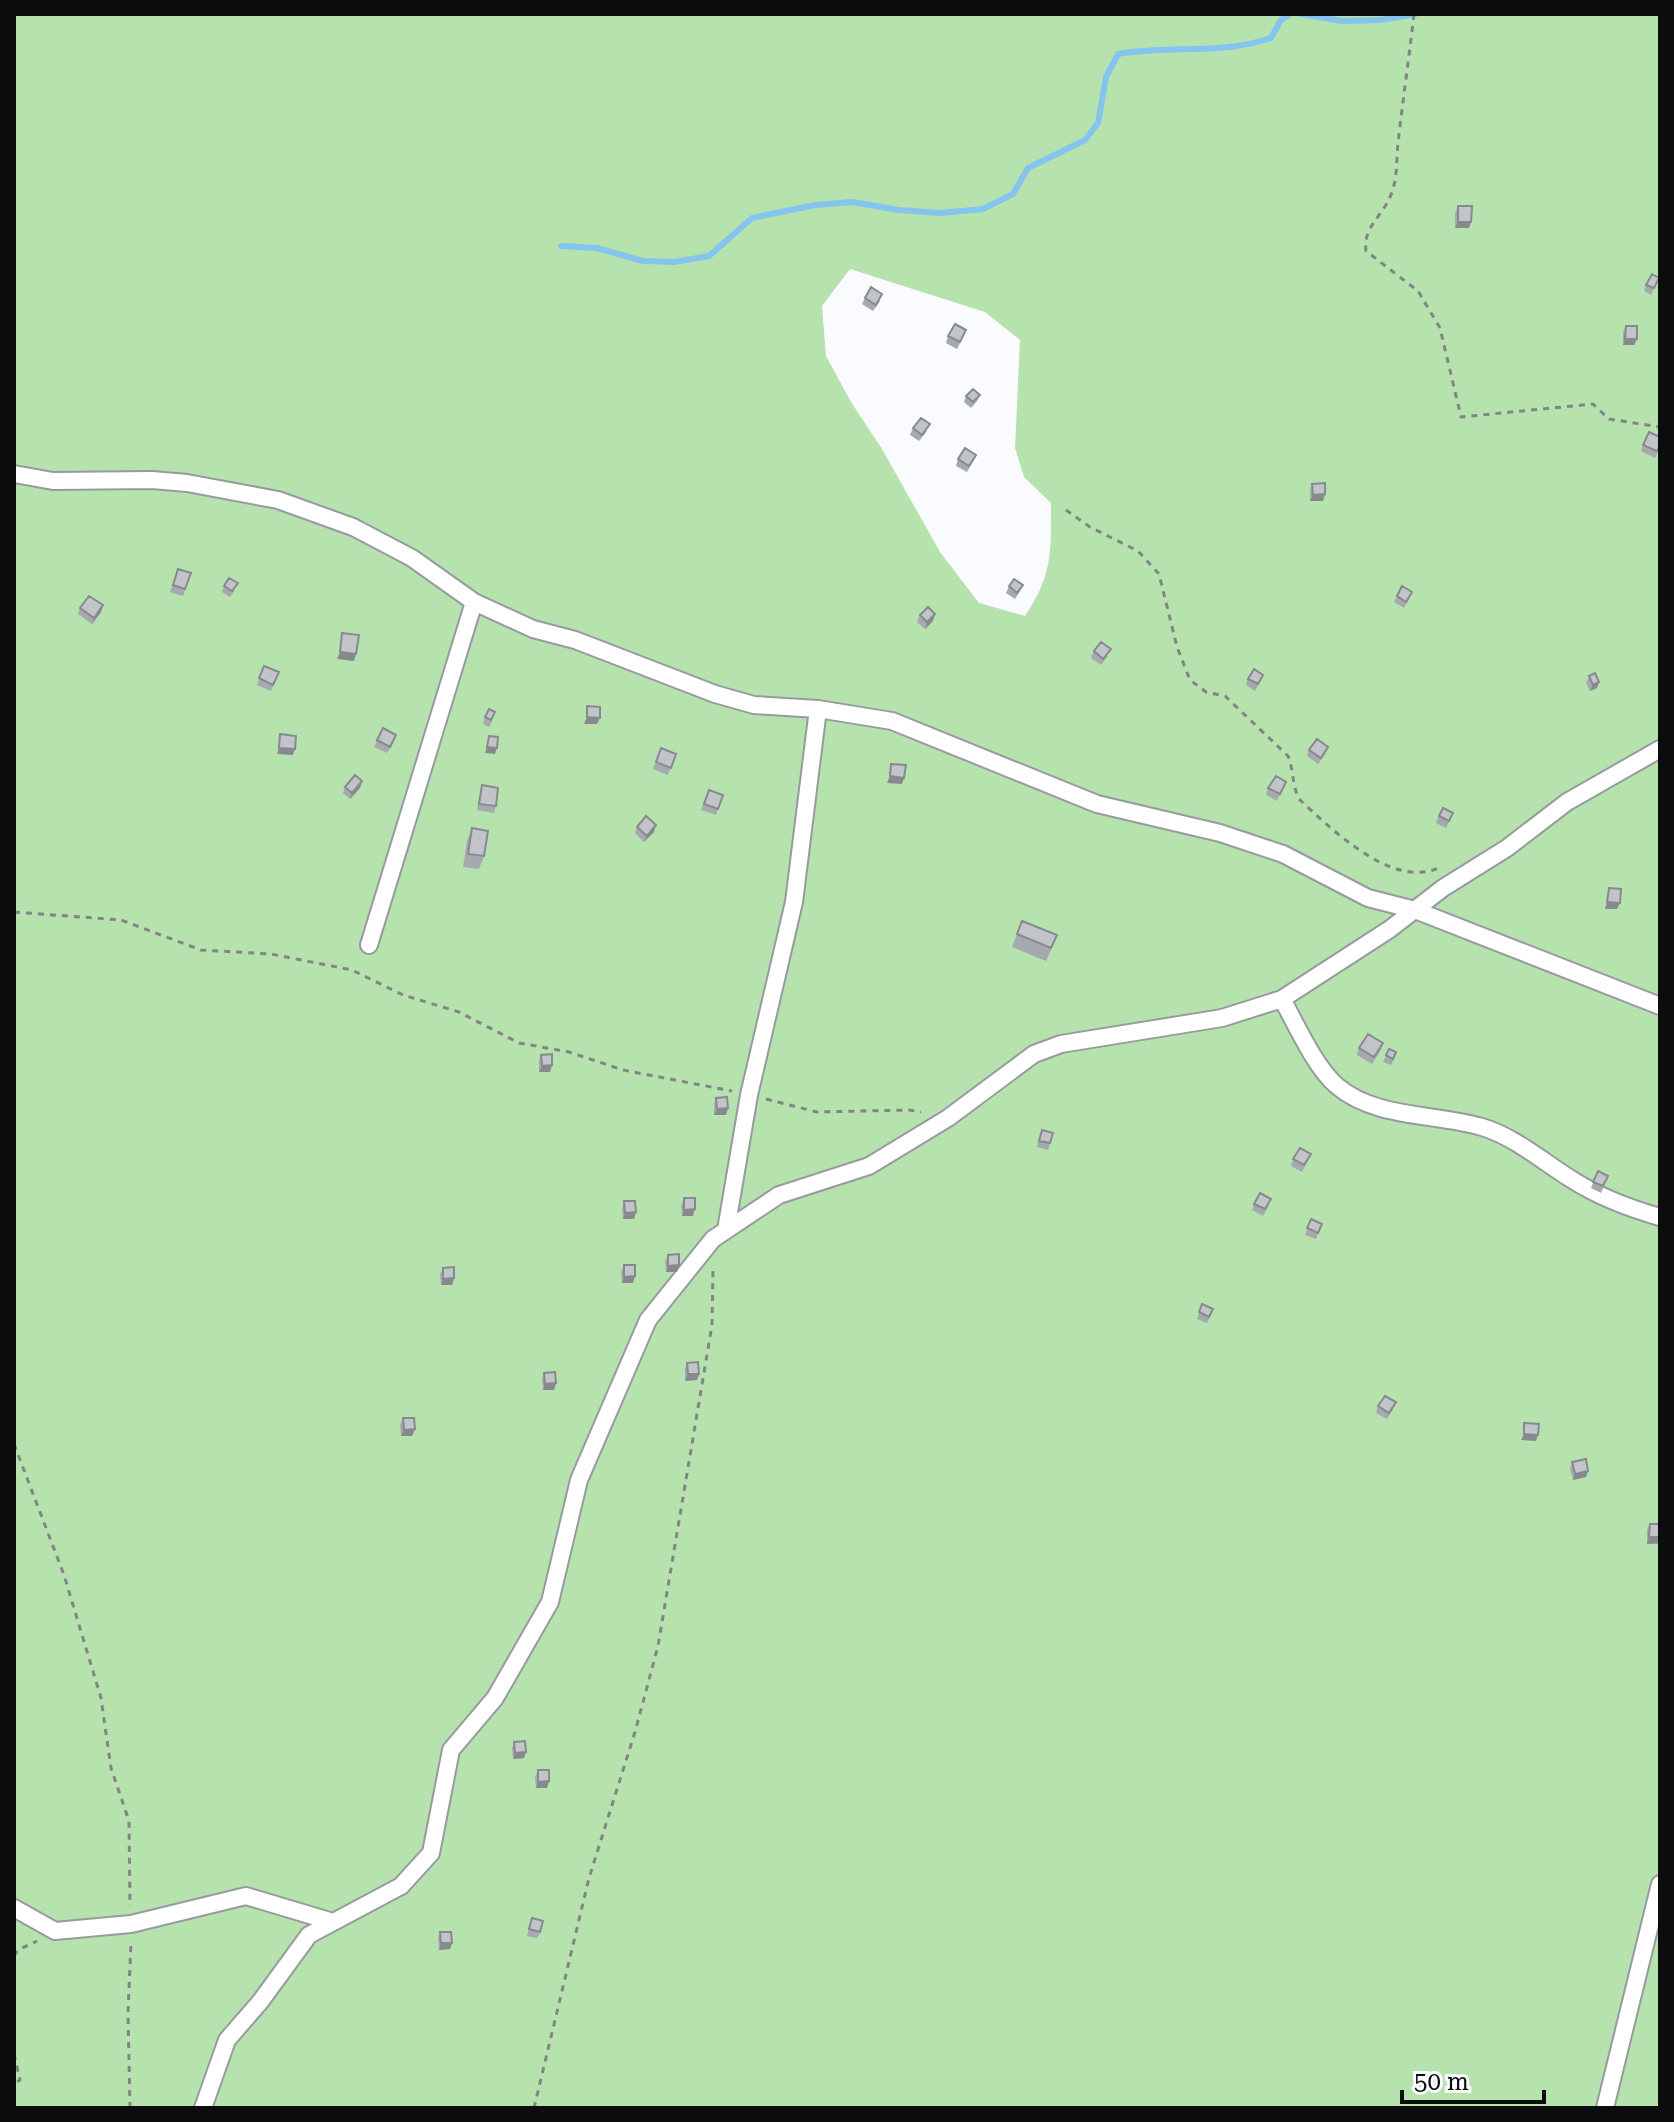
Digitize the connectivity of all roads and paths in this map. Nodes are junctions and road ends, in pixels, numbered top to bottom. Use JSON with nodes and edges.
{"nodes":[{"id":1,"x":1414,"y":14,"type":"edge"},
{"id":2,"x":1660,"y":427,"type":"edge"},
{"id":3,"x":14,"y":474,"type":"edge"},
{"id":4,"x":1066,"y":510,"type":"dead end"},
{"id":5,"x":474,"y":602,"type":"junction"},
{"id":6,"x":818,"y":709,"type":"junction"},
{"id":7,"x":1660,"y":749,"type":"edge"},
{"id":8,"x":1450,"y":865,"type":"dead end"},
{"id":9,"x":1415,"y":910,"type":"junction"},
{"id":10,"x":14,"y":912,"type":"edge"},
{"id":11,"x":369,"y":945,"type":"dead end"},
{"id":12,"x":1282,"y":999,"type":"junction"},
{"id":13,"x":1660,"y":1006,"type":"edge"},
{"id":14,"x":749,"y":1095,"type":"junction"},
{"id":15,"x":948,"y":1118,"type":"junction"},
{"id":16,"x":1660,"y":1217,"type":"edge"},
{"id":17,"x":720,"y":1234,"type":"junction"},
{"id":18,"x":14,"y":1444,"type":"edge"},
{"id":19,"x":1660,"y":1884,"type":"edge"},
{"id":20,"x":14,"y":1908,"type":"edge"},
{"id":21,"x":333,"y":1922,"type":"junction"},
{"id":22,"x":131,"y":1924,"type":"junction"},
{"id":23,"x":55,"y":1931,"type":"junction"},
{"id":24,"x":14,"y":1956,"type":"edge"},
{"id":25,"x":14,"y":2054,"type":"edge"},
{"id":26,"x":14,"y":2084,"type":"edge"},
{"id":27,"x":130,"y":2108,"type":"edge"},
{"id":28,"x":203,"y":2108,"type":"edge"},
{"id":29,"x":534,"y":2108,"type":"edge"},
{"id":30,"x":1605,"y":2108,"type":"edge"}],
"edges":[{"from":1,"to":2,"type":"path"},
{"from":3,"to":5,"type":"street"},
{"from":4,"to":8,"type":"path"},
{"from":5,"to":6,"type":"street"},
{"from":5,"to":11,"type":"street"},
{"from":6,"to":9,"type":"street"},
{"from":6,"to":14,"type":"street"},
{"from":7,"to":9,"type":"street"},
{"from":9,"to":12,"type":"street"},
{"from":9,"to":13,"type":"street"},
{"from":10,"to":14,"type":"path"},
{"from":12,"to":15,"type":"street"},
{"from":12,"to":16,"type":"street"},
{"from":14,"to":15,"type":"path"},
{"from":14,"to":17,"type":"street"},
{"from":15,"to":17,"type":"street"},
{"from":17,"to":21,"type":"street"},
{"from":17,"to":29,"type":"path"},
{"from":18,"to":22,"type":"path"},
{"from":19,"to":30,"type":"street"},
{"from":20,"to":23,"type":"street"},
{"from":21,"to":22,"type":"street"},
{"from":21,"to":28,"type":"street"},
{"from":22,"to":23,"type":"street"},
{"from":22,"to":27,"type":"path"},
{"from":23,"to":24,"type":"path"},
{"from":25,"to":26,"type":"path"}]}
